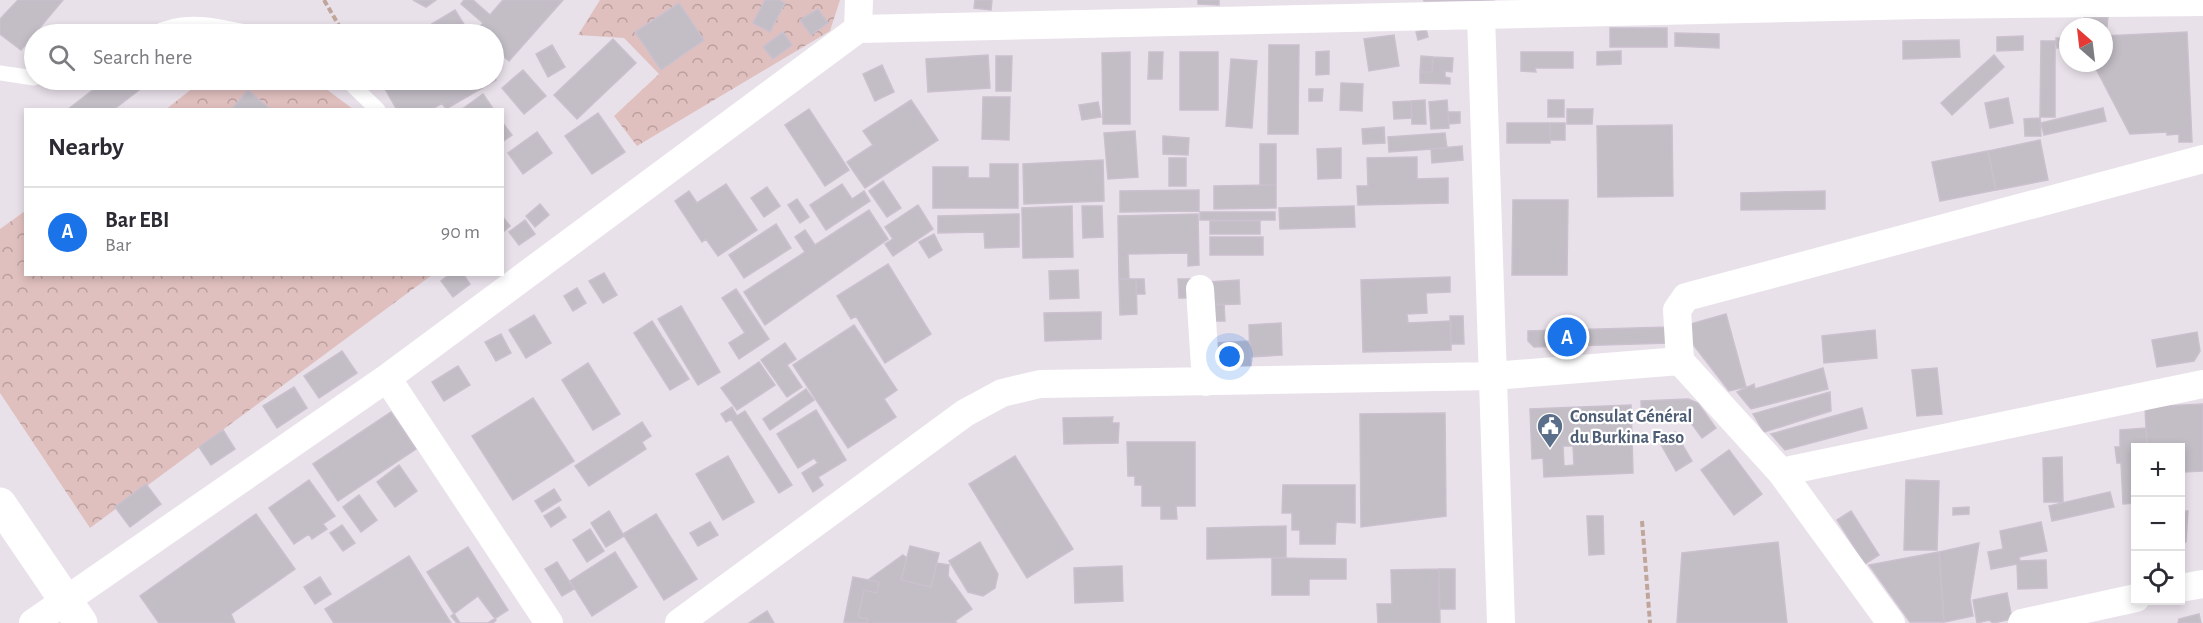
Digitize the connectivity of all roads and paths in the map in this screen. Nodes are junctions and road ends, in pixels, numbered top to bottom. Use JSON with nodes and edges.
{"nodes":[{"id":1,"x":324,"y":0,"type":"edge"},
{"id":2,"x":859,"y":0,"type":"edge"},
{"id":3,"x":2203,"y":2,"type":"edge"},
{"id":4,"x":1922,"y":3,"type":"edge"},
{"id":5,"x":1405,"y":8,"type":"edge"},
{"id":6,"x":1481,"y":16,"type":"junction"},
{"id":7,"x":338,"y":24,"type":"edge"},
{"id":8,"x":858,"y":28,"type":"junction"},
{"id":9,"x":0,"y":73,"type":"edge"},
{"id":10,"x":24,"y":77,"type":"edge"},
{"id":11,"x":357,"y":90,"type":"edge"},
{"id":12,"x":376,"y":108,"type":"edge"},
{"id":13,"x":2203,"y":159,"type":"edge"},
{"id":14,"x":1200,"y":288,"type":"dead end"},
{"id":15,"x":1680,"y":361,"type":"junction"},
{"id":16,"x":1492,"y":376,"type":"junction"},
{"id":17,"x":387,"y":378,"type":"junction"},
{"id":18,"x":1206,"y":382,"type":"junction"},
{"id":19,"x":2203,"y":384,"type":"edge"},
{"id":20,"x":1781,"y":472,"type":"junction"},
{"id":21,"x":0,"y":504,"type":"edge"},
{"id":22,"x":1642,"y":521,"type":"dead end"},
{"id":23,"x":2203,"y":584,"type":"edge"},
{"id":24,"x":2185,"y":587,"type":"edge"},
{"id":25,"x":2131,"y":599,"type":"edge"},
{"id":26,"x":73,"y":612,"type":"edge"},
{"id":27,"x":33,"y":623,"type":"edge"},
{"id":28,"x":549,"y":623,"type":"edge"},
{"id":29,"x":679,"y":623,"type":"edge"},
{"id":30,"x":1501,"y":623,"type":"edge"},
{"id":31,"x":1650,"y":623,"type":"edge"},
{"id":32,"x":1891,"y":623,"type":"edge"},
{"id":33,"x":2022,"y":623,"type":"edge"}],
"edges":[{"from":1,"to":7,"type":"path"},
{"from":2,"to":8,"type":"street"},
{"from":3,"to":4,"type":"street"},
{"from":4,"to":6,"type":"street"},
{"from":5,"to":6,"type":"street"},
{"from":5,"to":8,"type":"street"},
{"from":6,"to":16,"type":"street"},
{"from":8,"to":17,"type":"street"},
{"from":9,"to":10,"type":"lane"},
{"from":11,"to":12,"type":"lane"},
{"from":13,"to":15,"type":"street"},
{"from":14,"to":18,"type":"street"},
{"from":15,"to":16,"type":"street"},
{"from":15,"to":20,"type":"street"},
{"from":16,"to":18,"type":"street"},
{"from":16,"to":30,"type":"street"},
{"from":17,"to":26,"type":"street"},
{"from":17,"to":28,"type":"street"},
{"from":18,"to":29,"type":"street"},
{"from":19,"to":20,"type":"street"},
{"from":20,"to":32,"type":"street"},
{"from":21,"to":26,"type":"main road"},
{"from":22,"to":31,"type":"path"},
{"from":23,"to":24,"type":"street"},
{"from":25,"to":33,"type":"street"},
{"from":26,"to":27,"type":"street"}]}
